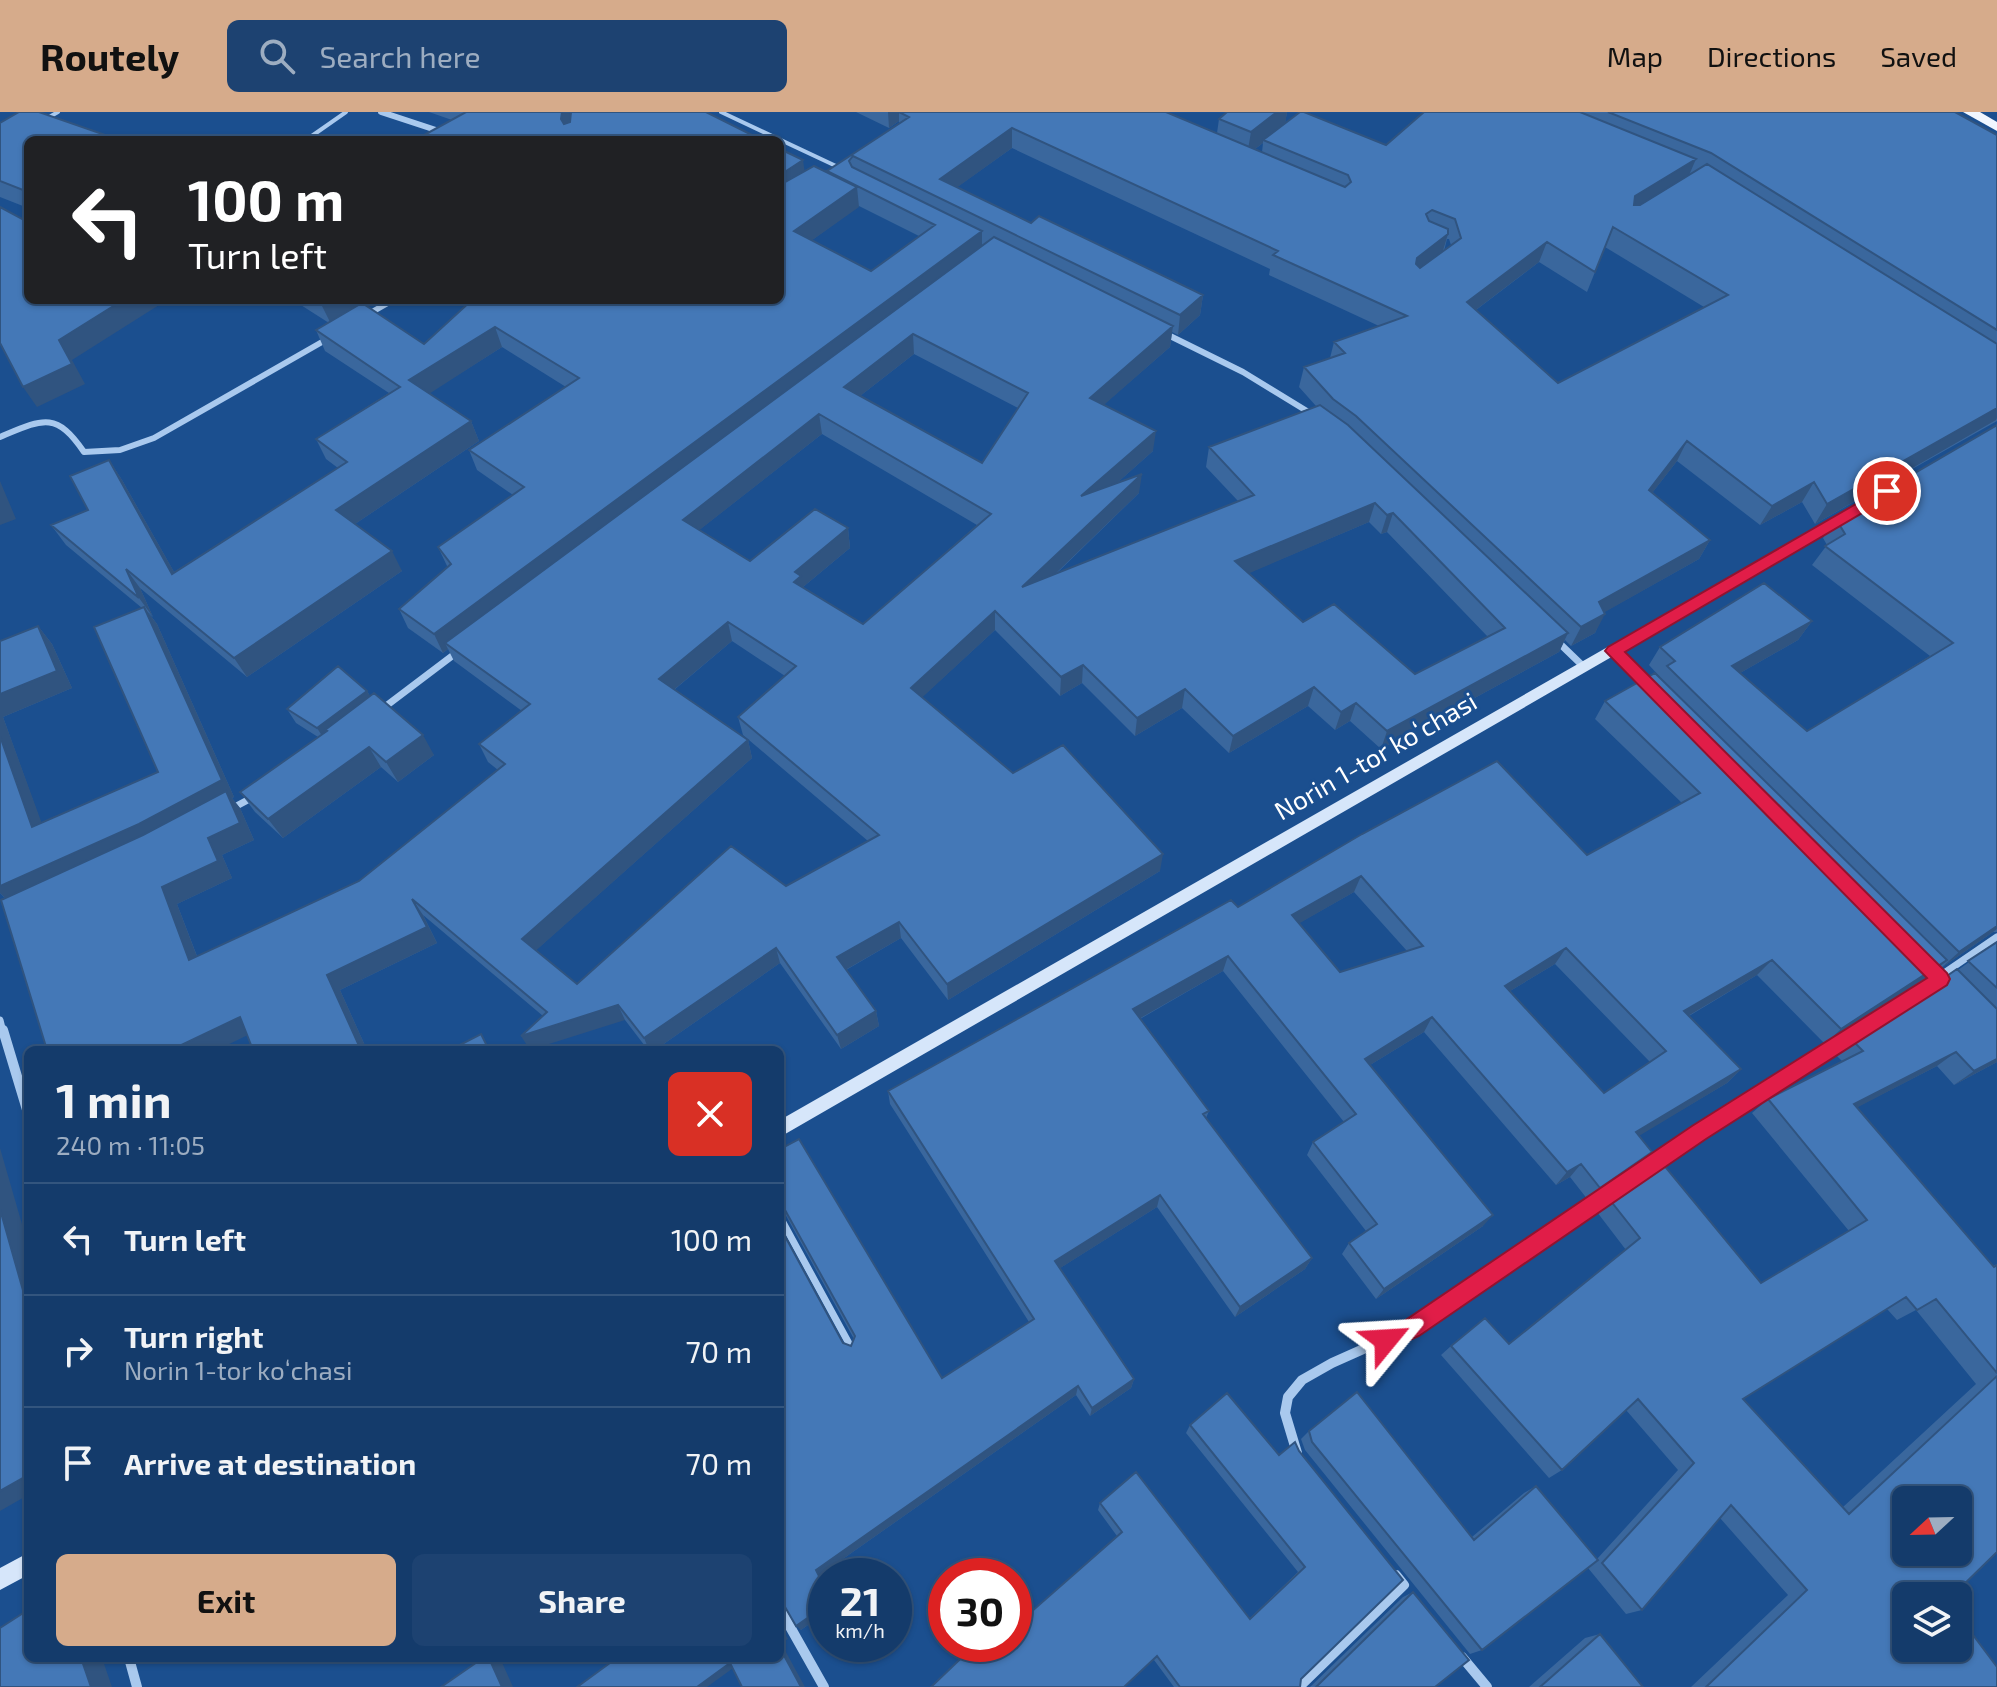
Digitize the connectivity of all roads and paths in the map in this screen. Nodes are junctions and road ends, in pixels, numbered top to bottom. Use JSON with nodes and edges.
{"nodes":[{"id":1,"x":58,"y":112,"type":"edge"},
{"id":2,"x":346,"y":112,"type":"edge"},
{"id":3,"x":381,"y":112,"type":"edge"},
{"id":4,"x":721,"y":112,"type":"edge"},
{"id":5,"x":1970,"y":112,"type":"edge"},
{"id":6,"x":35,"y":126,"type":"edge"},
{"id":7,"x":1997,"y":127,"type":"edge"},
{"id":8,"x":450,"y":134,"type":"edge"},
{"id":9,"x":312,"y":136,"type":"edge"},
{"id":10,"x":772,"y":136,"type":"edge"},
{"id":11,"x":784,"y":142,"type":"edge"},
{"id":12,"x":848,"y":158,"type":"edge"},
{"id":13,"x":836,"y":166,"type":"junction"},
{"id":14,"x":825,"y":173,"type":"edge"},
{"id":15,"x":386,"y":304,"type":"edge"},
{"id":16,"x":353,"y":324,"type":"edge"},
{"id":17,"x":1160,"y":331,"type":"edge"},
{"id":18,"x":339,"y":332,"type":"edge"},
{"id":19,"x":1327,"y":425,"type":"edge"},
{"id":20,"x":0,"y":437,"type":"edge"},
{"id":21,"x":1860,"y":507,"type":"edge"},
{"id":22,"x":1551,"y":635,"type":"edge"},
{"id":23,"x":468,"y":644,"type":"edge"},
{"id":24,"x":1613,"y":651,"type":"junction"},
{"id":25,"x":1584,"y":667,"type":"junction"},
{"id":26,"x":1658,"y":697,"type":"edge"},
{"id":27,"x":369,"y":719,"type":"edge"},
{"id":28,"x":260,"y":793,"type":"edge"},
{"id":29,"x":222,"y":814,"type":"edge"},
{"id":30,"x":1997,"y":937,"type":"edge"},
{"id":31,"x":1929,"y":968,"type":"edge"},
{"id":32,"x":1941,"y":979,"type":"junction"},
{"id":33,"x":1952,"y":990,"type":"edge"},
{"id":34,"x":0,"y":1020,"type":"edge"},
{"id":35,"x":24,"y":1100,"type":"edge"},
{"id":36,"x":784,"y":1127,"type":"edge"},
{"id":37,"x":784,"y":1224,"type":"edge"},
{"id":38,"x":852,"y":1349,"type":"edge"},
{"id":39,"x":1308,"y":1466,"type":"edge"},
{"id":40,"x":1385,"y":1562,"type":"edge"},
{"id":41,"x":24,"y":1565,"type":"edge"},
{"id":42,"x":0,"y":1580,"type":"edge"},
{"id":43,"x":1404,"y":1585,"type":"junction"},
{"id":44,"x":1413,"y":1597,"type":"edge"},
{"id":45,"x":784,"y":1616,"type":"edge"},
{"id":46,"x":1450,"y":1642,"type":"edge"},
{"id":47,"x":130,"y":1662,"type":"edge"},
{"id":48,"x":137,"y":1687,"type":"edge"},
{"id":49,"x":824,"y":1687,"type":"edge"},
{"id":50,"x":1299,"y":1687,"type":"edge"},
{"id":51,"x":1487,"y":1687,"type":"edge"}],
"edges":[{"from":1,"to":6,"type":"lane"},
{"from":2,"to":9,"type":"lane"},
{"from":3,"to":8,"type":"street"},
{"from":4,"to":10,"type":"lane"},
{"from":5,"to":7,"type":"main road"},
{"from":11,"to":13,"type":"lane"},
{"from":12,"to":13,"type":"lane"},
{"from":13,"to":14,"type":"lane"},
{"from":15,"to":16,"type":"street"},
{"from":17,"to":19,"type":"street"},
{"from":18,"to":20,"type":"street"},
{"from":21,"to":24,"type":"street","name":"Norin 1-tor koʻchasi"},
{"from":22,"to":25,"type":"street"},
{"from":23,"to":27,"type":"street"},
{"from":24,"to":25,"type":"street","name":"Norin 1-tor koʻchasi"},
{"from":24,"to":26,"type":"street"},
{"from":25,"to":36,"type":"street","name":"Norin 1-tor koʻchasi"},
{"from":28,"to":29,"type":"street"},
{"from":30,"to":32,"type":"street"},
{"from":31,"to":32,"type":"street"},
{"from":32,"to":33,"type":"street"},
{"from":32,"to":39,"type":"street"},
{"from":34,"to":35,"type":"street"},
{"from":37,"to":38,"type":"lane"},
{"from":40,"to":43,"type":"street"},
{"from":41,"to":42,"type":"street"},
{"from":43,"to":44,"type":"street"},
{"from":43,"to":50,"type":"street"},
{"from":45,"to":49,"type":"street"},
{"from":46,"to":51,"type":"street"},
{"from":47,"to":48,"type":"street"}]}
